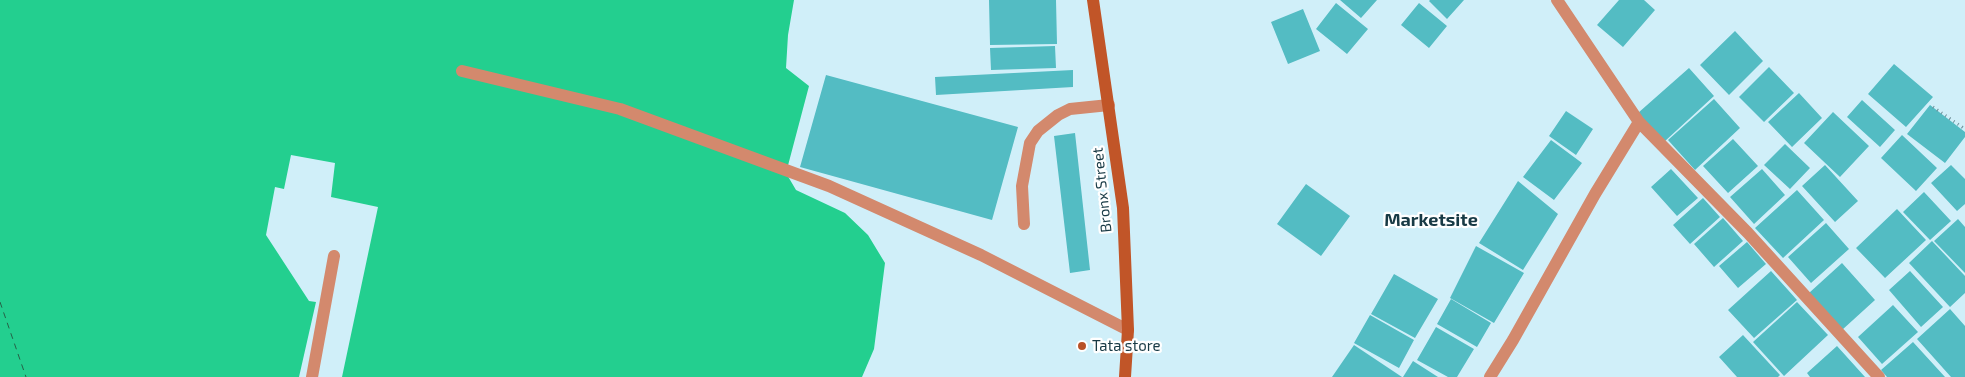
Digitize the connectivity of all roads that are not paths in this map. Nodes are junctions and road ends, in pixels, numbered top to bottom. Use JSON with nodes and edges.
{"nodes":[{"id":1,"x":1093,"y":0,"type":"edge"},
{"id":2,"x":1557,"y":0,"type":"edge"},
{"id":3,"x":462,"y":71,"type":"dead end"},
{"id":4,"x":1109,"y":104,"type":"junction"},
{"id":5,"x":1639,"y":122,"type":"junction"},
{"id":6,"x":1024,"y":224,"type":"dead end"},
{"id":7,"x":334,"y":256,"type":"dead end"},
{"id":8,"x":1128,"y":330,"type":"junction"},
{"id":9,"x":312,"y":377,"type":"edge"},
{"id":10,"x":1126,"y":377,"type":"edge"},
{"id":11,"x":1490,"y":377,"type":"edge"},
{"id":12,"x":1879,"y":377,"type":"edge"}],
"edges":[{"from":1,"to":4,"type":"street","name":"Bronx Street"},
{"from":2,"to":5,"type":"street"},
{"from":3,"to":8,"type":"street"},
{"from":4,"to":6,"type":"street"},
{"from":4,"to":8,"type":"street","name":"Bronx Street"},
{"from":5,"to":11,"type":"street"},
{"from":5,"to":12,"type":"street"},
{"from":7,"to":9,"type":"street"},
{"from":8,"to":10,"type":"street","name":"Bronx Street"}]}
